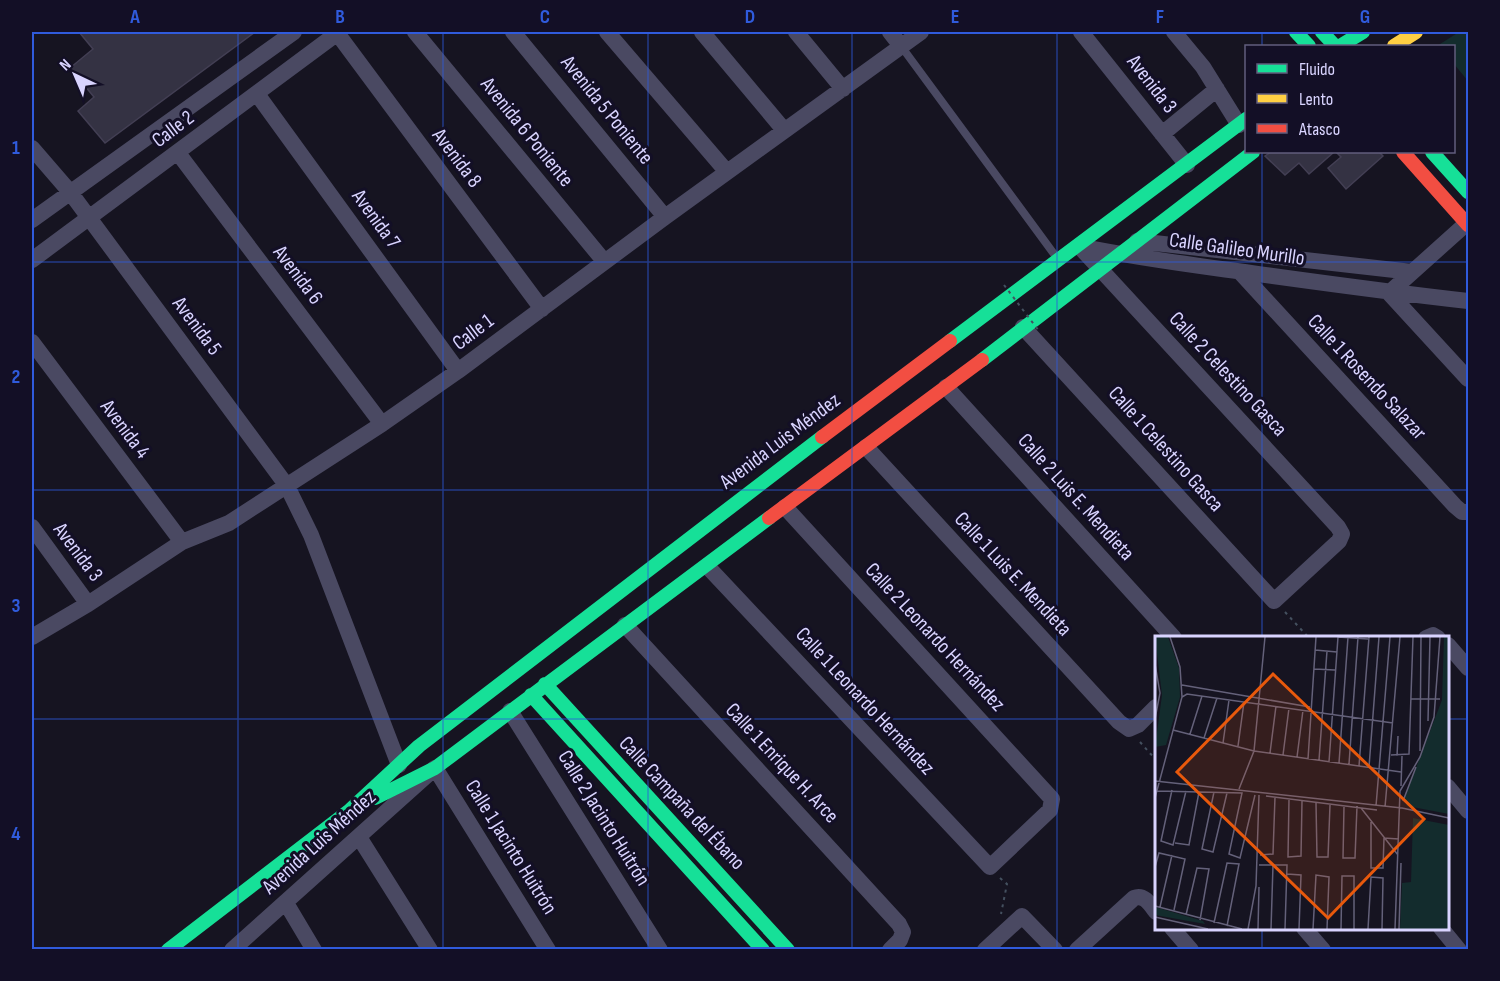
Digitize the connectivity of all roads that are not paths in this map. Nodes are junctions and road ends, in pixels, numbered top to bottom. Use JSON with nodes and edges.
{"nodes":[{"id":1,"x":294,"y":32,"type":"edge"},
{"id":2,"x":338,"y":32,"type":"edge"},
{"id":3,"x":415,"y":32,"type":"edge"},
{"id":4,"x":513,"y":32,"type":"edge"},
{"id":5,"x":607,"y":32,"type":"edge"},
{"id":6,"x":702,"y":32,"type":"edge"},
{"id":7,"x":796,"y":32,"type":"edge"},
{"id":8,"x":890,"y":32,"type":"edge"},
{"id":9,"x":921,"y":32,"type":"edge"},
{"id":10,"x":1081,"y":32,"type":"edge"},
{"id":11,"x":1174,"y":32,"type":"edge"},
{"id":12,"x":1296,"y":32,"type":"edge"},
{"id":13,"x":1322,"y":32,"type":"edge"},
{"id":14,"x":1363,"y":32,"type":"edge"},
{"id":15,"x":1411,"y":37,"type":"edge"},
{"id":16,"x":1308,"y":45,"type":"edge"},
{"id":17,"x":1334,"y":45,"type":"edge"},
{"id":18,"x":1342,"y":45,"type":"edge"},
{"id":19,"x":1396,"y":45,"type":"edge"},
{"id":20,"x":901,"y":46,"type":"junction"},
{"id":21,"x":843,"y":89,"type":"junction"},
{"id":22,"x":1217,"y":89,"type":"junction"},
{"id":23,"x":257,"y":94,"type":"junction"},
{"id":24,"x":1243,"y":122,"type":"edge"},
{"id":25,"x":784,"y":130,"type":"junction"},
{"id":26,"x":1162,"y":134,"type":"junction"},
{"id":27,"x":32,"y":148,"type":"edge"},
{"id":28,"x":178,"y":153,"type":"junction"},
{"id":29,"x":1252,"y":153,"type":"edge"},
{"id":30,"x":1404,"y":153,"type":"edge"},
{"id":31,"x":1432,"y":153,"type":"edge"},
{"id":32,"x":1187,"y":165,"type":"junction"},
{"id":33,"x":727,"y":172,"type":"junction"},
{"id":34,"x":70,"y":192,"type":"junction"},
{"id":35,"x":1468,"y":192,"type":"edge"},
{"id":36,"x":665,"y":217,"type":"junction"},
{"id":37,"x":89,"y":218,"type":"junction"},
{"id":38,"x":32,"y":220,"type":"edge"},
{"id":39,"x":1468,"y":224,"type":"edge"},
{"id":40,"x":1137,"y":241,"type":"junction"},
{"id":41,"x":1079,"y":246,"type":"junction"},
{"id":42,"x":1119,"y":255,"type":"junction"},
{"id":43,"x":32,"y":260,"type":"edge"},
{"id":44,"x":604,"y":261,"type":"junction"},
{"id":45,"x":1059,"y":261,"type":"junction"},
{"id":46,"x":1100,"y":268,"type":"junction"},
{"id":47,"x":1240,"y":272,"type":"junction"},
{"id":48,"x":1412,"y":272,"type":"junction"},
{"id":49,"x":1389,"y":292,"type":"junction"},
{"id":50,"x":1468,"y":301,"type":"edge"},
{"id":51,"x":542,"y":309,"type":"junction"},
{"id":52,"x":1031,"y":329,"type":"junction"},
{"id":53,"x":32,"y":342,"type":"edge"},
{"id":54,"x":458,"y":371,"type":"junction"},
{"id":55,"x":1468,"y":379,"type":"edge"},
{"id":56,"x":946,"y":387,"type":"junction"},
{"id":57,"x":382,"y":424,"type":"junction"},
{"id":58,"x":866,"y":447,"type":"junction"},
{"id":59,"x":287,"y":486,"type":"junction"},
{"id":60,"x":785,"y":507,"type":"junction"},
{"id":61,"x":1466,"y":512,"type":"edge"},
{"id":62,"x":32,"y":526,"type":"edge"},
{"id":63,"x":182,"y":542,"type":"junction"},
{"id":64,"x":707,"y":566,"type":"junction"},
{"id":65,"x":1274,"y":601,"type":"joint"},
{"id":66,"x":88,"y":603,"type":"junction"},
{"id":67,"x":625,"y":625,"type":"junction"},
{"id":68,"x":1172,"y":636,"type":"edge"},
{"id":69,"x":32,"y":637,"type":"edge"},
{"id":70,"x":1449,"y":646,"type":"edge"},
{"id":71,"x":1468,"y":668,"type":"edge"},
{"id":72,"x":545,"y":684,"type":"junction"},
{"id":73,"x":531,"y":695,"type":"junction"},
{"id":74,"x":1155,"y":708,"type":"edge"},
{"id":75,"x":510,"y":711,"type":"junction"},
{"id":76,"x":399,"y":765,"type":"junction"},
{"id":77,"x":435,"y":768,"type":"junction"},
{"id":78,"x":1449,"y":788,"type":"edge"},
{"id":79,"x":350,"y":810,"type":"junction"},
{"id":80,"x":1468,"y":811,"type":"edge"},
{"id":81,"x":359,"y":837,"type":"junction"},
{"id":82,"x":990,"y":867,"type":"joint"},
{"id":83,"x":286,"y":903,"type":"junction"},
{"id":84,"x":1155,"y":911,"type":"edge"},
{"id":85,"x":1174,"y":930,"type":"edge"},
{"id":86,"x":1306,"y":930,"type":"edge"},
{"id":87,"x":1443,"y":930,"type":"edge"},
{"id":88,"x":168,"y":950,"type":"edge"},
{"id":89,"x":232,"y":950,"type":"edge"},
{"id":90,"x":314,"y":950,"type":"edge"},
{"id":91,"x":430,"y":950,"type":"edge"},
{"id":92,"x":548,"y":950,"type":"edge"},
{"id":93,"x":660,"y":950,"type":"edge"},
{"id":94,"x":763,"y":950,"type":"edge"},
{"id":95,"x":788,"y":950,"type":"edge"},
{"id":96,"x":890,"y":950,"type":"edge"},
{"id":97,"x":985,"y":950,"type":"edge"},
{"id":98,"x":1055,"y":950,"type":"edge"},
{"id":99,"x":1077,"y":950,"type":"edge"},
{"id":100,"x":1191,"y":950,"type":"edge"},
{"id":101,"x":1323,"y":950,"type":"edge"},
{"id":102,"x":1459,"y":950,"type":"edge"}],
"edges":[{"from":1,"to":34,"type":"street","name":"Calle 2"},
{"from":2,"to":23,"type":"street","name":"Calle 2"},
{"from":2,"to":51,"type":"street","name":"Avenida 8"},
{"from":3,"to":44,"type":"street","name":"Avenida 6 Poniente"},
{"from":4,"to":36,"type":"street","name":"Avenida 5 Poniente"},
{"from":5,"to":33,"type":"street"},
{"from":6,"to":25,"type":"street"},
{"from":7,"to":21,"type":"street"},
{"from":8,"to":20,"type":"street"},
{"from":9,"to":20,"type":"street","name":"Calle 1"},
{"from":10,"to":26,"type":"street","name":"Avenida 3"},
{"from":11,"to":22,"type":"street"},
{"from":12,"to":16,"type":"main road"},
{"from":13,"to":17,"type":"main road"},
{"from":14,"to":18,"type":"main road"},
{"from":15,"to":19,"type":"main road"},
{"from":20,"to":21,"type":"street","name":"Calle 1"},
{"from":20,"to":45,"type":"lane"},
{"from":21,"to":25,"type":"street","name":"Calle 1"},
{"from":22,"to":24,"type":"street"},
{"from":22,"to":26,"type":"street"},
{"from":23,"to":28,"type":"street","name":"Calle 2"},
{"from":23,"to":54,"type":"street","name":"Avenida 7"},
{"from":24,"to":32,"type":"main road","name":"Avenida Luis Méndez"},
{"from":25,"to":33,"type":"street","name":"Calle 1"},
{"from":26,"to":32,"type":"street","name":"Avenida 3"},
{"from":27,"to":34,"type":"street","name":"Avenida 5"},
{"from":28,"to":37,"type":"street","name":"Calle 2"},
{"from":28,"to":57,"type":"street","name":"Avenida 6"},
{"from":29,"to":40,"type":"main road","name":"Avenida Luis Méndez"},
{"from":30,"to":39,"type":"main road"},
{"from":31,"to":35,"type":"main road"},
{"from":32,"to":41,"type":"main road","name":"Avenida Luis Méndez"},
{"from":33,"to":36,"type":"street","name":"Calle 1"},
{"from":34,"to":37,"type":"street","name":"Avenida 5"},
{"from":34,"to":38,"type":"street","name":"Calle 2"},
{"from":36,"to":44,"type":"street","name":"Calle 1"},
{"from":37,"to":43,"type":"street","name":"Calle 2"},
{"from":37,"to":59,"type":"street","name":"Avenida 5"},
{"from":39,"to":48,"type":"street"},
{"from":40,"to":42,"type":"main road","name":"Avenida Luis Méndez"},
{"from":40,"to":48,"type":"street","name":"Calle Galileo Murillo"},
{"from":41,"to":42,"type":"street","name":"Calle Galileo Murillo"},
{"from":41,"to":45,"type":"main road","name":"Avenida Luis Méndez"},
{"from":41,"to":46,"type":"street","name":"Calle 2 Celestino Gasca"},
{"from":42,"to":46,"type":"main road","name":"Avenida Luis Méndez"},
{"from":42,"to":47,"type":"street","name":"Calle Galileo Murillo"},
{"from":44,"to":51,"type":"street","name":"Calle 1"},
{"from":45,"to":76,"type":"main road","name":"Avenida Luis Méndez"},
{"from":46,"to":52,"type":"main road","name":"Avenida Luis Méndez"},
{"from":46,"to":65,"type":"street","name":"Calle 2 Celestino Gasca"},
{"from":47,"to":49,"type":"street","name":"Calle Galileo Murillo"},
{"from":47,"to":61,"type":"street","name":"Calle 1 Rosendo Salazar"},
{"from":48,"to":49,"type":"street"},
{"from":49,"to":50,"type":"street","name":"Calle Galileo Murillo"},
{"from":49,"to":55,"type":"street"},
{"from":51,"to":54,"type":"street","name":"Calle 1"},
{"from":52,"to":56,"type":"main road","name":"Avenida Luis Méndez"},
{"from":52,"to":65,"type":"street","name":"Calle 1 Celestino Gasca"},
{"from":53,"to":63,"type":"street","name":"Avenida 4"},
{"from":54,"to":57,"type":"street","name":"Calle 1"},
{"from":56,"to":58,"type":"main road","name":"Avenida Luis Méndez"},
{"from":56,"to":68,"type":"street","name":"Calle 2 Luis E. Mendieta"},
{"from":57,"to":59,"type":"street","name":"Calle 1"},
{"from":58,"to":60,"type":"main road","name":"Avenida Luis Méndez"},
{"from":58,"to":74,"type":"street","name":"Calle 1 Luis E. Mendieta"},
{"from":59,"to":63,"type":"street","name":"Calle 1"},
{"from":59,"to":76,"type":"street","name":"Avenida 5"},
{"from":60,"to":64,"type":"main road","name":"Avenida Luis Méndez"},
{"from":60,"to":82,"type":"street","name":"Calle 2 Leonardo Hernández"},
{"from":62,"to":66,"type":"street","name":"Avenida 3"},
{"from":63,"to":66,"type":"street","name":"Calle 1"},
{"from":64,"to":67,"type":"main road","name":"Avenida Luis Méndez"},
{"from":64,"to":82,"type":"street","name":"Calle 1 Leonardo Hernández"},
{"from":66,"to":69,"type":"street","name":"Calle 1"},
{"from":67,"to":72,"type":"main road","name":"Avenida Luis Méndez"},
{"from":67,"to":96,"type":"street","name":"Calle 1 Enrique H. Arce"},
{"from":70,"to":71,"type":"street"},
{"from":72,"to":73,"type":"main road","name":"Avenida Luis Méndez"},
{"from":72,"to":95,"type":"main road","name":"Calle Campaña del Ébano"},
{"from":73,"to":75,"type":"main road","name":"Avenida Luis Méndez"},
{"from":73,"to":94,"type":"main road","name":"Calle Campaña del Ébano"},
{"from":75,"to":77,"type":"main road","name":"Avenida Luis Méndez"},
{"from":75,"to":93,"type":"street","name":"Calle 2 Jacinto Huitrón"},
{"from":76,"to":79,"type":"main road","name":"Avenida Luis Méndez"},
{"from":77,"to":79,"type":"main road","name":"Avenida Luis Méndez"},
{"from":77,"to":81,"type":"street","name":"Avenida Luis Méndez"},
{"from":77,"to":92,"type":"street","name":"Calle 1 Jacinto Huitrón"},
{"from":78,"to":80,"type":"street"},
{"from":79,"to":88,"type":"main road","name":"Avenida Luis Méndez"},
{"from":81,"to":83,"type":"street","name":"Avenida Luis Méndez"},
{"from":81,"to":91,"type":"street"},
{"from":83,"to":89,"type":"street","name":"Avenida Luis Méndez"},
{"from":83,"to":90,"type":"street"},
{"from":84,"to":99,"type":"street"},
{"from":85,"to":100,"type":"street"},
{"from":86,"to":101,"type":"street"},
{"from":87,"to":102,"type":"street"},
{"from":97,"to":98,"type":"street"}]}
